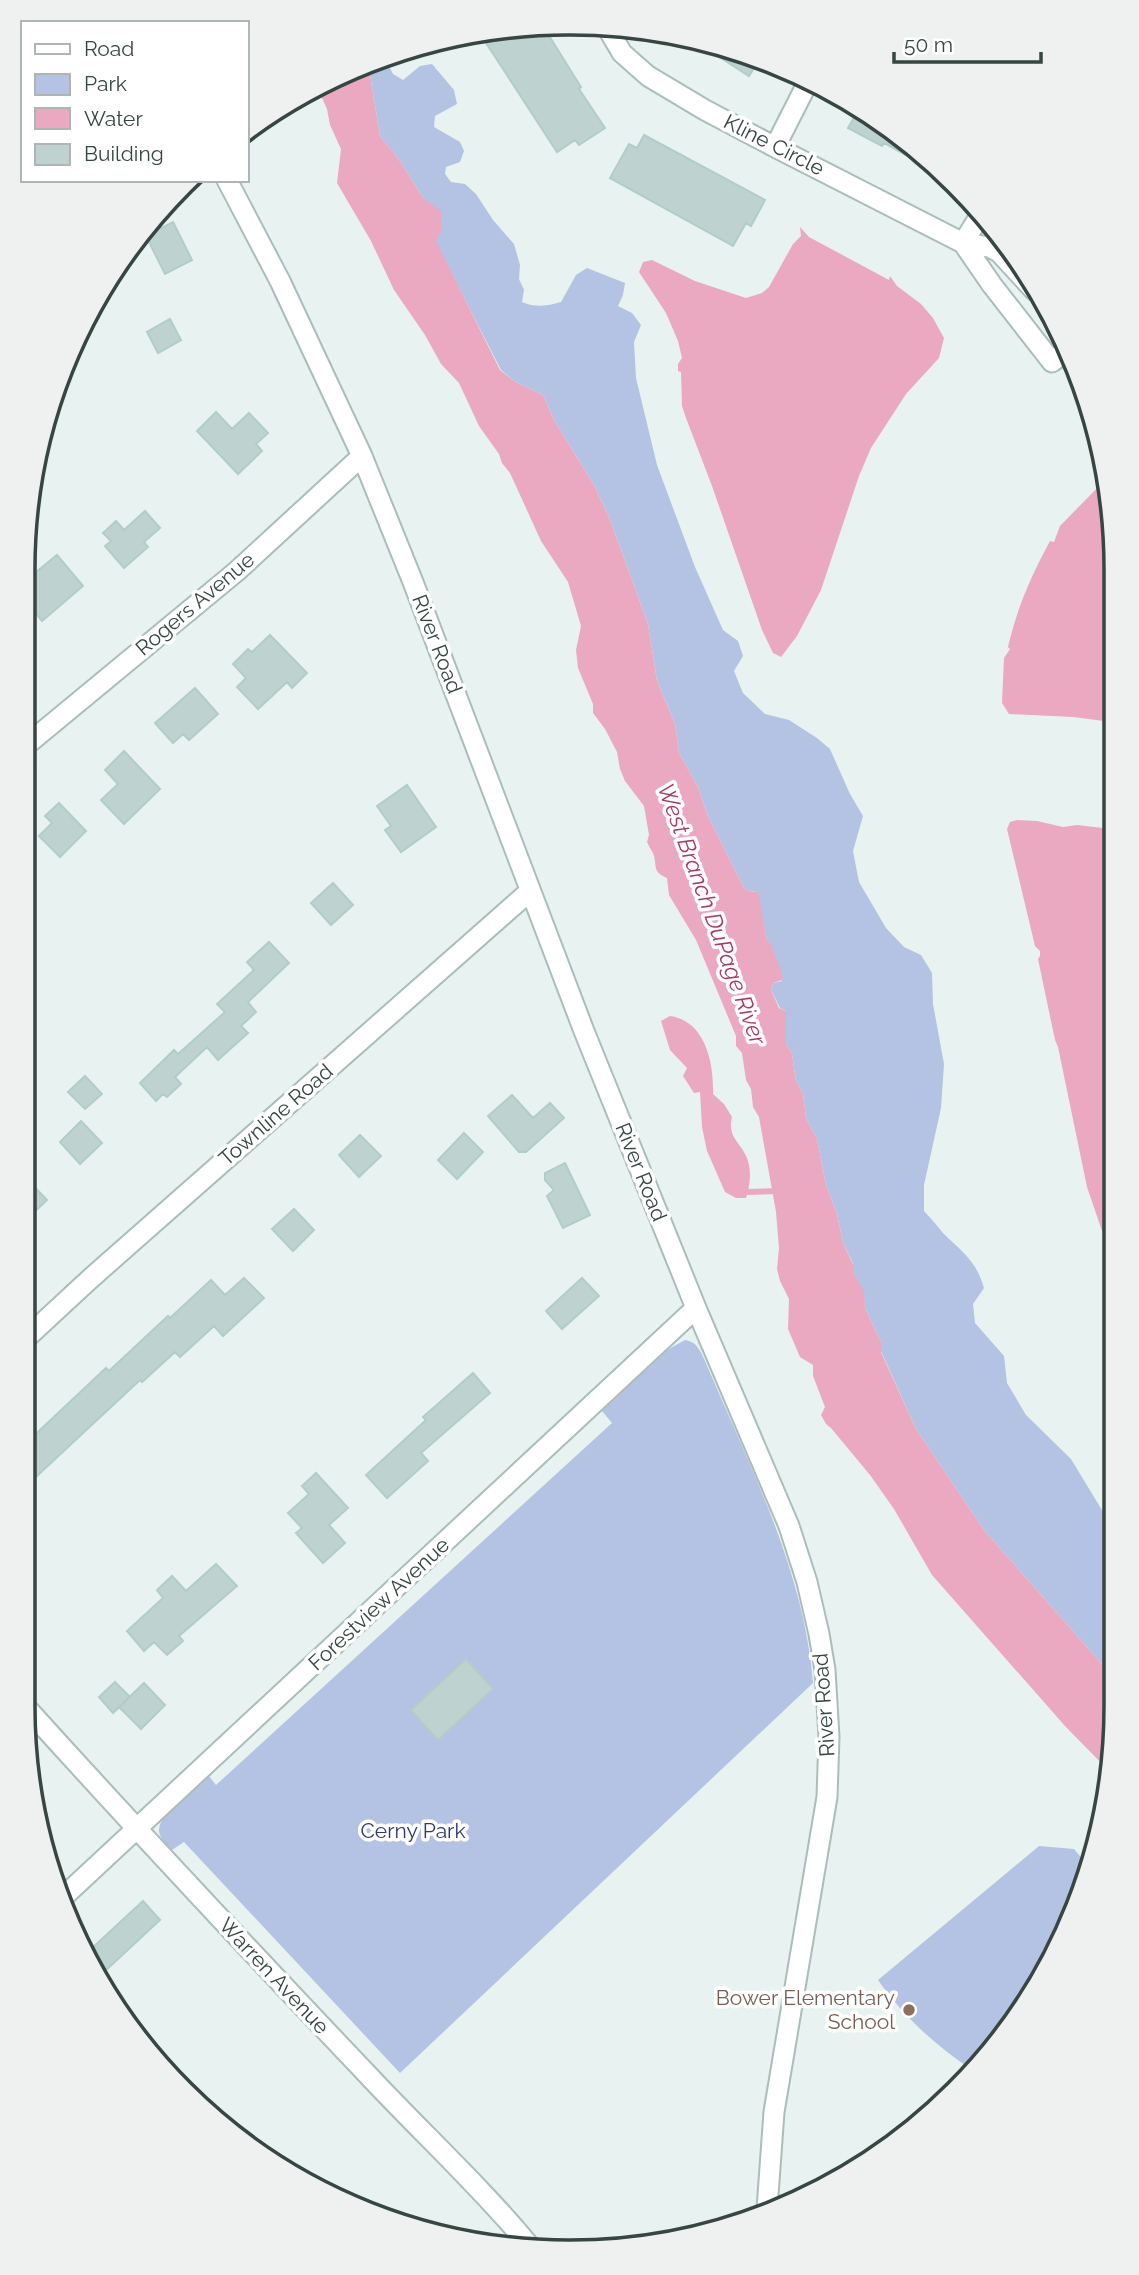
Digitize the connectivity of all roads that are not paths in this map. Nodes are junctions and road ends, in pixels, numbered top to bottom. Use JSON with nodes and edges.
{"nodes":[{"id":1,"x":613,"y":37,"type":"edge"},
{"id":2,"x":804,"y":89,"type":"edge"},
{"id":3,"x":775,"y":147,"type":"junction"},
{"id":4,"x":228,"y":182,"type":"edge"},
{"id":5,"x":976,"y":223,"type":"edge"},
{"id":6,"x":963,"y":243,"type":"junction"},
{"id":7,"x":1001,"y":254,"type":"edge"},
{"id":8,"x":1059,"y":356,"type":"edge"},
{"id":9,"x":362,"y":456,"type":"junction"},
{"id":10,"x":35,"y":738,"type":"edge"},
{"id":11,"x":530,"y":891,"type":"junction"},
{"id":12,"x":696,"y":1308,"type":"junction"},
{"id":13,"x":35,"y":1330,"type":"edge"},
{"id":14,"x":35,"y":1718,"type":"edge"},
{"id":15,"x":137,"y":1830,"type":"junction"},
{"id":16,"x":69,"y":1892,"type":"edge"},
{"id":17,"x":768,"y":2202,"type":"edge"},
{"id":18,"x":523,"y":2238,"type":"edge"}],
"edges":[{"from":1,"to":3,"type":"street","name":"Kline Circle"},
{"from":2,"to":3,"type":"street"},
{"from":3,"to":6,"type":"street","name":"Kline Circle"},
{"from":4,"to":9,"type":"street","name":"River Road"},
{"from":5,"to":6,"type":"street"},
{"from":6,"to":7,"type":"street","name":"Kline Circle"},
{"from":6,"to":8,"type":"street","name":"Kline Circle"},
{"from":9,"to":10,"type":"street","name":"Rogers Avenue"},
{"from":9,"to":11,"type":"street","name":"River Road"},
{"from":11,"to":12,"type":"street","name":"River Road"},
{"from":11,"to":13,"type":"street","name":"Townline Road"},
{"from":12,"to":15,"type":"street","name":"Forestview Avenue"},
{"from":12,"to":17,"type":"street","name":"River Road"},
{"from":14,"to":15,"type":"street","name":"Warren Avenue"},
{"from":15,"to":16,"type":"street","name":"Forestview Avenue"},
{"from":15,"to":18,"type":"street","name":"Warren Avenue"}]}
